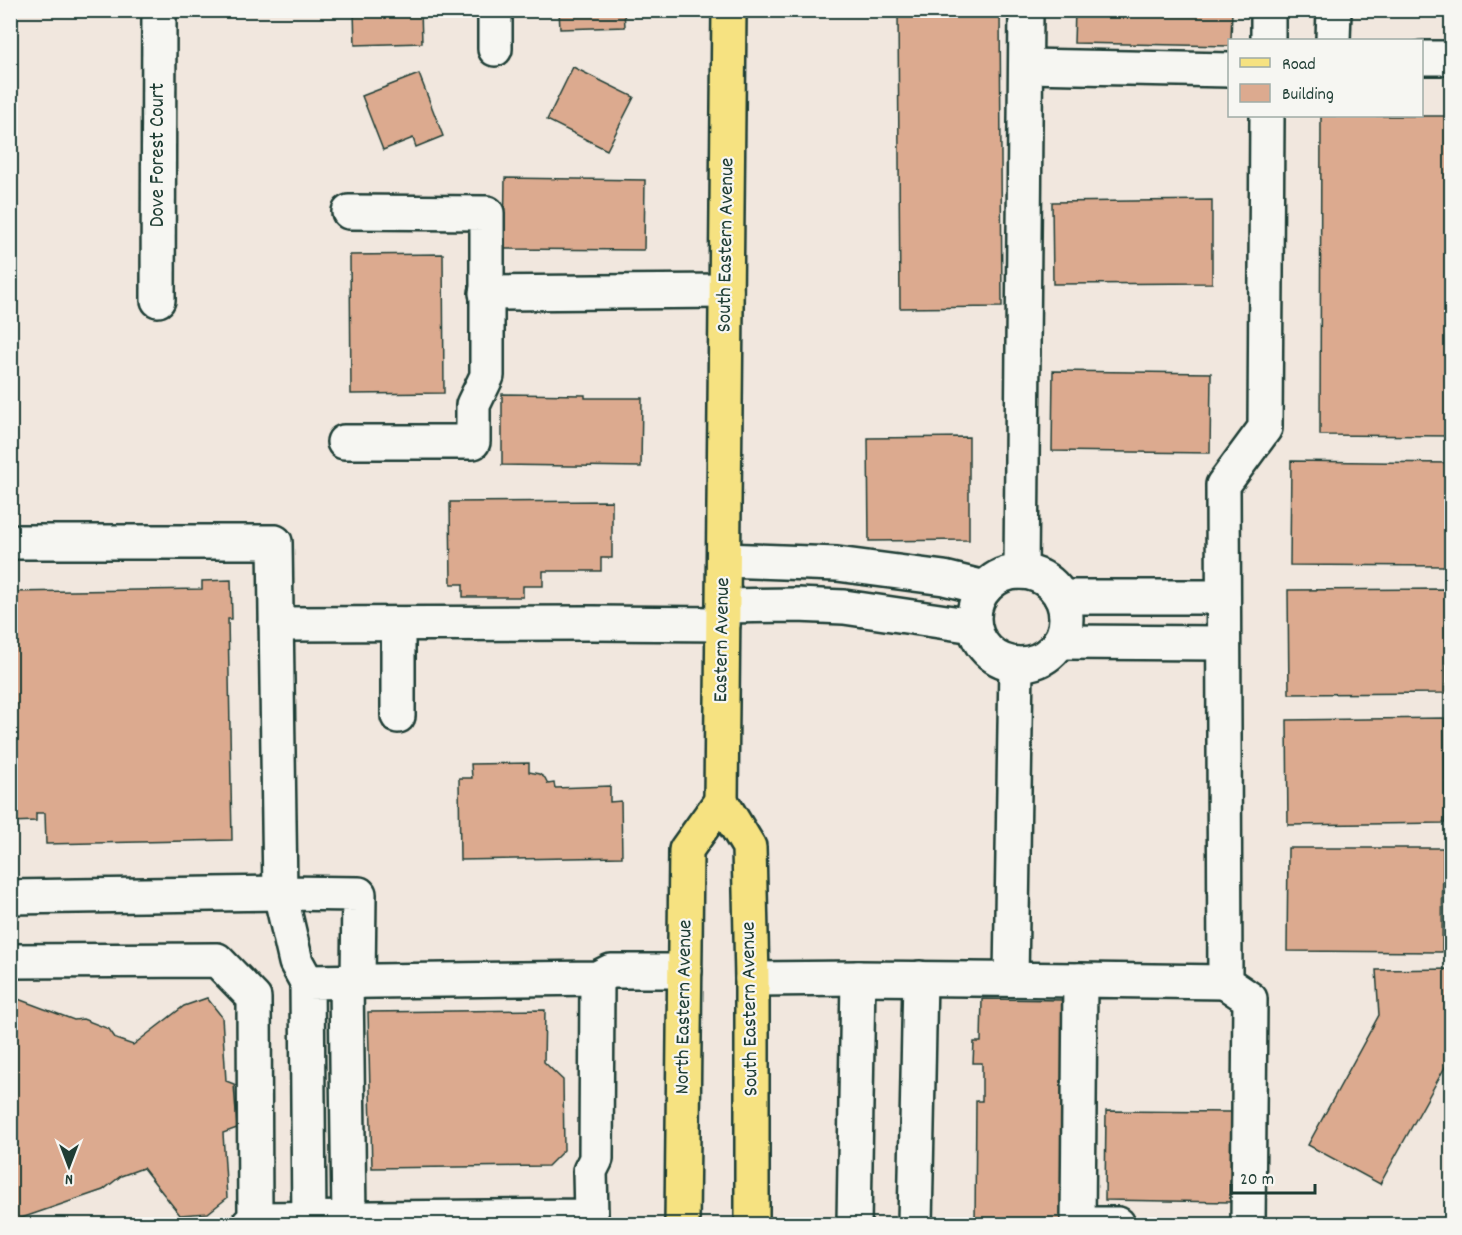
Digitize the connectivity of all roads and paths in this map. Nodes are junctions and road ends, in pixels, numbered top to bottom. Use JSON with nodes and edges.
{"nodes":[{"id":1,"x":159,"y":10,"type":"edge"},
{"id":2,"x":495,"y":10,"type":"edge"},
{"id":3,"x":729,"y":10,"type":"edge"},
{"id":4,"x":1026,"y":10,"type":"edge"},
{"id":5,"x":1268,"y":10,"type":"edge"},
{"id":6,"x":1334,"y":10,"type":"edge"},
{"id":7,"x":1268,"y":39,"type":"edge"},
{"id":8,"x":1334,"y":39,"type":"edge"},
{"id":9,"x":495,"y":49,"type":"dead end"},
{"id":10,"x":1423,"y":58,"type":"edge"},
{"id":11,"x":1452,"y":58,"type":"edge"},
{"id":12,"x":1026,"y":66,"type":"junction"},
{"id":13,"x":1228,"y":70,"type":"edge"},
{"id":14,"x":1267,"y":117,"type":"edge"},
{"id":15,"x":349,"y":212,"type":"dead end"},
{"id":16,"x":726,"y":291,"type":"junction"},
{"id":17,"x":486,"y":292,"type":"junction"},
{"id":18,"x":158,"y":300,"type":"dead end"},
{"id":19,"x":344,"y":441,"type":"dead end"},
{"id":20,"x":725,"y":479,"type":"joint"},
{"id":21,"x":10,"y":542,"type":"edge"},
{"id":22,"x":724,"y":560,"type":"junction"},
{"id":23,"x":1022,"y":572,"type":"junction"},
{"id":24,"x":985,"y":588,"type":"junction"},
{"id":25,"x":1061,"y":597,"type":"junction"},
{"id":26,"x":1223,"y":597,"type":"junction"},
{"id":27,"x":723,"y":615,"type":"junction"},
{"id":28,"x":276,"y":624,"type":"junction"},
{"id":29,"x":398,"y":624,"type":"junction"},
{"id":30,"x":974,"y":626,"type":"junction"},
{"id":31,"x":1059,"y":642,"type":"junction"},
{"id":32,"x":1223,"y":643,"type":"junction"},
{"id":33,"x":1016,"y":664,"type":"junction"},
{"id":34,"x":398,"y":716,"type":"dead end"},
{"id":35,"x":721,"y":801,"type":"junction"},
{"id":36,"x":280,"y":893,"type":"junction"},
{"id":37,"x":10,"y":897,"type":"edge"},
{"id":38,"x":10,"y":961,"type":"edge"},
{"id":39,"x":685,"y":971,"type":"junction"},
{"id":40,"x":597,"y":978,"type":"junction"},
{"id":41,"x":858,"y":978,"type":"junction"},
{"id":42,"x":920,"y":978,"type":"junction"},
{"id":43,"x":752,"y":979,"type":"junction"},
{"id":44,"x":1011,"y":979,"type":"junction"},
{"id":45,"x":1080,"y":980,"type":"junction"},
{"id":46,"x":307,"y":982,"type":"junction"},
{"id":47,"x":352,"y":982,"type":"junction"},
{"id":48,"x":1225,"y":982,"type":"junction"},
{"id":49,"x":349,"y":1219,"type":"junction"},
{"id":50,"x":252,"y":1222,"type":"edge"},
{"id":51,"x":309,"y":1222,"type":"edge"},
{"id":52,"x":682,"y":1224,"type":"edge"},
{"id":53,"x":752,"y":1224,"type":"edge"},
{"id":54,"x":854,"y":1224,"type":"edge"},
{"id":55,"x":915,"y":1224,"type":"edge"},
{"id":56,"x":1078,"y":1224,"type":"edge"},
{"id":57,"x":1118,"y":1224,"type":"edge"},
{"id":58,"x":1248,"y":1224,"type":"edge"}],
"edges":[{"from":1,"to":18,"type":"street","name":"Dove Forest Court"},
{"from":2,"to":9,"type":"street"},
{"from":3,"to":16,"type":"main road","name":"South Eastern Avenue"},
{"from":4,"to":12,"type":"street"},
{"from":5,"to":7,"type":"street"},
{"from":6,"to":8,"type":"street"},
{"from":10,"to":11,"type":"street"},
{"from":12,"to":13,"type":"street"},
{"from":12,"to":23,"type":"street"},
{"from":14,"to":26,"type":"street"},
{"from":15,"to":17,"type":"street"},
{"from":16,"to":17,"type":"street"},
{"from":16,"to":20,"type":"main road","name":"South Eastern Avenue"},
{"from":17,"to":19,"type":"street"},
{"from":20,"to":22,"type":"main road","name":"Eastern Avenue"},
{"from":21,"to":28,"type":"street"},
{"from":22,"to":24,"type":"street"},
{"from":22,"to":27,"type":"main road","name":"Eastern Avenue"},
{"from":23,"to":24,"type":"street"},
{"from":23,"to":25,"type":"street"},
{"from":24,"to":30,"type":"street"},
{"from":25,"to":26,"type":"street"},
{"from":25,"to":31,"type":"street"},
{"from":26,"to":32,"type":"street"},
{"from":27,"to":29,"type":"street"},
{"from":27,"to":30,"type":"street"},
{"from":27,"to":35,"type":"main road","name":"Eastern Avenue"},
{"from":28,"to":29,"type":"street"},
{"from":28,"to":36,"type":"street"},
{"from":29,"to":34,"type":"street"},
{"from":30,"to":33,"type":"street"},
{"from":31,"to":32,"type":"street"},
{"from":31,"to":33,"type":"street"},
{"from":32,"to":48,"type":"street"},
{"from":33,"to":44,"type":"street"},
{"from":35,"to":39,"type":"main road","name":"North Eastern Avenue"},
{"from":35,"to":43,"type":"main road","name":"South Eastern Avenue"},
{"from":36,"to":37,"type":"street"},
{"from":36,"to":46,"type":"street"},
{"from":36,"to":47,"type":"street"},
{"from":38,"to":50,"type":"street"},
{"from":39,"to":40,"type":"street"},
{"from":39,"to":52,"type":"main road","name":"North Eastern Avenue"},
{"from":40,"to":47,"type":"street"},
{"from":40,"to":49,"type":"street"},
{"from":41,"to":42,"type":"street"},
{"from":41,"to":43,"type":"street"},
{"from":41,"to":54,"type":"street"},
{"from":42,"to":44,"type":"street"},
{"from":42,"to":55,"type":"street"},
{"from":43,"to":53,"type":"main road","name":"South Eastern Avenue"},
{"from":44,"to":45,"type":"street"},
{"from":45,"to":48,"type":"street"},
{"from":45,"to":56,"type":"street"},
{"from":46,"to":47,"type":"street"},
{"from":46,"to":51,"type":"street"},
{"from":47,"to":49,"type":"street"},
{"from":48,"to":58,"type":"street"},
{"from":49,"to":51,"type":"street"},
{"from":50,"to":51,"type":"street"},
{"from":56,"to":57,"type":"street"}]}
